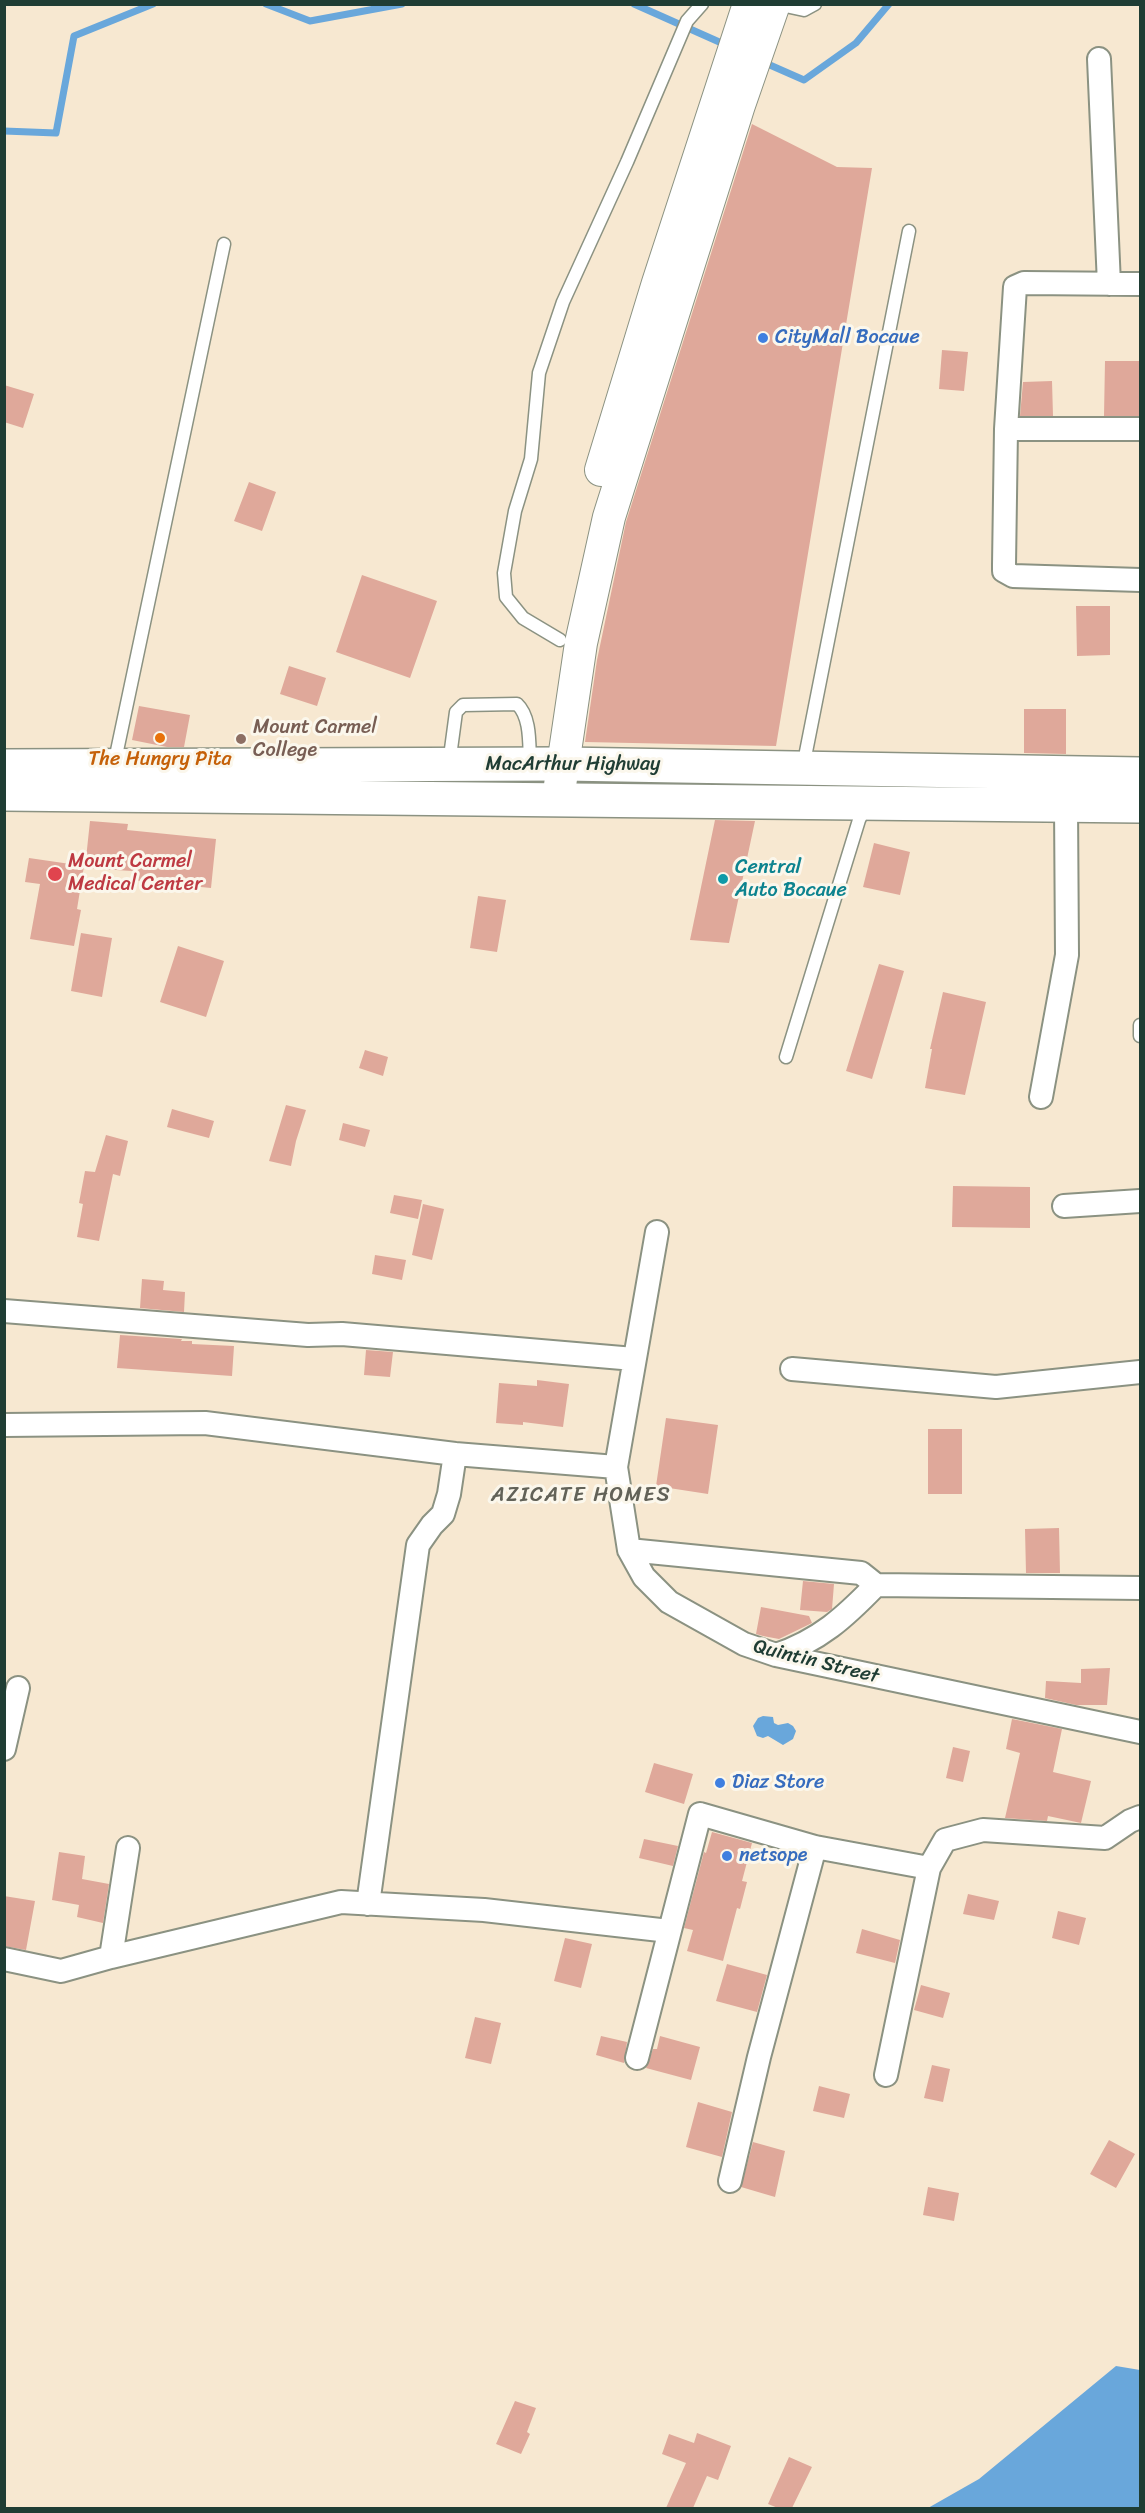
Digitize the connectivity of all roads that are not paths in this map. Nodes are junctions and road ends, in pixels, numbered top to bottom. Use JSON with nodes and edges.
{"nodes":[{"id":1,"x":702,"y":4,"type":"edge"},
{"id":2,"x":748,"y":4,"type":"edge"},
{"id":3,"x":775,"y":4,"type":"edge"},
{"id":4,"x":815,"y":4,"type":"edge"},
{"id":5,"x":750,"y":37,"type":"junction"},
{"id":6,"x":1099,"y":58,"type":"dead end"},
{"id":7,"x":733,"y":89,"type":"junction"},
{"id":8,"x":909,"y":231,"type":"dead end"},
{"id":9,"x":224,"y":244,"type":"dead end"},
{"id":10,"x":1109,"y":284,"type":"junction"},
{"id":11,"x":1140,"y":284,"type":"edge"},
{"id":12,"x":1006,"y":429,"type":"junction"},
{"id":13,"x":1140,"y":429,"type":"edge"},
{"id":14,"x":1140,"y":579,"type":"edge"},
{"id":15,"x":560,"y":640,"type":"junction"},
{"id":16,"x":545,"y":764,"type":"junction"},
{"id":17,"x":449,"y":765,"type":"junction"},
{"id":18,"x":4,"y":766,"type":"edge"},
{"id":19,"x":114,"y":767,"type":"junction"},
{"id":20,"x":802,"y":768,"type":"junction"},
{"id":21,"x":1140,"y":774,"type":"edge"},
{"id":22,"x":4,"y":794,"type":"edge"},
{"id":23,"x":547,"y":799,"type":"junction"},
{"id":24,"x":867,"y":803,"type":"junction"},
{"id":25,"x":1066,"y":805,"type":"junction"},
{"id":26,"x":1140,"y":806,"type":"edge"},
{"id":27,"x":786,"y":1057,"type":"dead end"},
{"id":28,"x":1041,"y":1097,"type":"dead end"},
{"id":29,"x":1140,"y":1200,"type":"edge"},
{"id":30,"x":1064,"y":1206,"type":"dead end"},
{"id":31,"x":657,"y":1232,"type":"dead end"},
{"id":32,"x":4,"y":1311,"type":"edge"},
{"id":33,"x":634,"y":1359,"type":"junction"},
{"id":34,"x":792,"y":1369,"type":"dead end"},
{"id":35,"x":1140,"y":1372,"type":"edge"},
{"id":36,"x":4,"y":1425,"type":"edge"},
{"id":37,"x":455,"y":1454,"type":"junction"},
{"id":38,"x":616,"y":1467,"type":"junction"},
{"id":39,"x":629,"y":1550,"type":"junction"},
{"id":40,"x":876,"y":1585,"type":"junction"},
{"id":41,"x":1140,"y":1588,"type":"edge"},
{"id":42,"x":776,"y":1655,"type":"junction"},
{"id":43,"x":18,"y":1688,"type":"dead end"},
{"id":44,"x":1140,"y":1732,"type":"edge"},
{"id":45,"x":4,"y":1749,"type":"edge"},
{"id":46,"x":1140,"y":1817,"type":"edge"},
{"id":47,"x":815,"y":1847,"type":"junction"},
{"id":48,"x":128,"y":1848,"type":"dead end"},
{"id":49,"x":928,"y":1869,"type":"junction"},
{"id":50,"x":368,"y":1904,"type":"junction"},
{"id":51,"x":669,"y":1931,"type":"junction"},
{"id":52,"x":111,"y":1957,"type":"junction"},
{"id":53,"x":4,"y":1959,"type":"edge"},
{"id":54,"x":637,"y":2058,"type":"dead end"},
{"id":55,"x":886,"y":2075,"type":"dead end"},
{"id":56,"x":730,"y":2181,"type":"dead end"}],
"edges":[{"from":1,"to":15,"type":"lane"},
{"from":2,"to":5,"type":"street"},
{"from":3,"to":4,"type":"lane"},
{"from":3,"to":5,"type":"street"},
{"from":5,"to":7,"type":"street"},
{"from":6,"to":10,"type":"street"},
{"from":7,"to":15,"type":"street"},
{"from":7,"to":16,"type":"street"},
{"from":8,"to":20,"type":"lane"},
{"from":9,"to":19,"type":"lane"},
{"from":10,"to":11,"type":"street"},
{"from":10,"to":12,"type":"street"},
{"from":12,"to":13,"type":"street"},
{"from":12,"to":14,"type":"street"},
{"from":15,"to":16,"type":"street"},
{"from":16,"to":17,"type":"highway","name":"MacArthur Highway"},
{"from":16,"to":17,"type":"lane"},
{"from":16,"to":20,"type":"highway","name":"MacArthur Highway"},
{"from":16,"to":23,"type":"street"},
{"from":17,"to":19,"type":"highway","name":"MacArthur Highway"},
{"from":18,"to":19,"type":"highway","name":"MacArthur Highway"},
{"from":20,"to":21,"type":"highway","name":"MacArthur Highway"},
{"from":22,"to":23,"type":"highway","name":"MacArthur Highway"},
{"from":23,"to":24,"type":"highway","name":"MacArthur Highway"},
{"from":24,"to":25,"type":"highway","name":"MacArthur Highway"},
{"from":24,"to":27,"type":"lane"},
{"from":25,"to":26,"type":"highway","name":"MacArthur Highway"},
{"from":25,"to":28,"type":"street"},
{"from":29,"to":30,"type":"street"},
{"from":31,"to":33,"type":"street","name":"Quintin Street"},
{"from":32,"to":33,"type":"street"},
{"from":33,"to":38,"type":"street","name":"Quintin Street"},
{"from":34,"to":35,"type":"street"},
{"from":36,"to":37,"type":"street"},
{"from":37,"to":38,"type":"street"},
{"from":37,"to":50,"type":"street"},
{"from":38,"to":39,"type":"street","name":"Quintin Street"},
{"from":39,"to":40,"type":"street"},
{"from":39,"to":42,"type":"street","name":"Quintin Street"},
{"from":40,"to":41,"type":"street"},
{"from":40,"to":42,"type":"street"},
{"from":42,"to":44,"type":"street","name":"Quintin Street"},
{"from":43,"to":45,"type":"street"},
{"from":46,"to":49,"type":"street"},
{"from":47,"to":49,"type":"street"},
{"from":47,"to":51,"type":"street"},
{"from":47,"to":56,"type":"street"},
{"from":48,"to":52,"type":"street"},
{"from":49,"to":55,"type":"street"},
{"from":50,"to":51,"type":"street"},
{"from":50,"to":52,"type":"street"},
{"from":51,"to":54,"type":"street"},
{"from":52,"to":53,"type":"street"}]}
